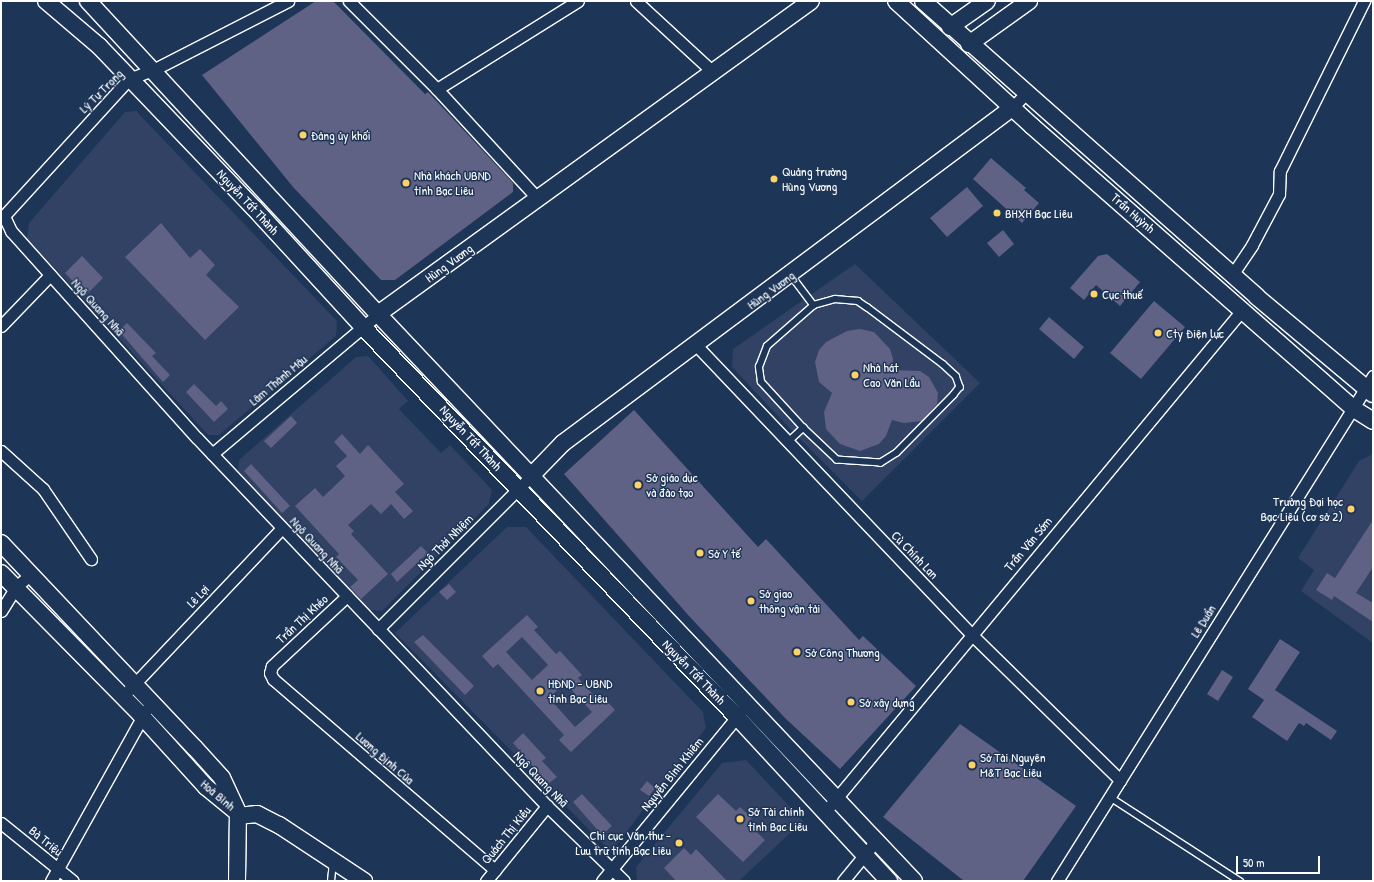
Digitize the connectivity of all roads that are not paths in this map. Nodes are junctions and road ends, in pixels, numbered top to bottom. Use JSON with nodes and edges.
{"nodes":[{"id":1,"x":46,"y":1,"type":"edge"},
{"id":2,"x":88,"y":1,"type":"edge"},
{"id":3,"x":288,"y":1,"type":"edge"},
{"id":4,"x":349,"y":1,"type":"edge"},
{"id":5,"x":578,"y":1,"type":"edge"},
{"id":6,"x":636,"y":1,"type":"edge"},
{"id":7,"x":811,"y":1,"type":"edge"},
{"id":8,"x":896,"y":1,"type":"edge"},
{"id":9,"x":923,"y":1,"type":"edge"},
{"id":10,"x":987,"y":1,"type":"edge"},
{"id":11,"x":1029,"y":1,"type":"edge"},
{"id":12,"x":1364,"y":1,"type":"edge"},
{"id":13,"x":950,"y":27,"type":"junction"},
{"id":14,"x":969,"y":44,"type":"junction"},
{"id":15,"x":153,"y":70,"type":"junction"},
{"id":16,"x":714,"y":73,"type":"junction"},
{"id":17,"x":129,"y":79,"type":"junction"},
{"id":18,"x":437,"y":89,"type":"junction"},
{"id":19,"x":1026,"y":93,"type":"junction"},
{"id":20,"x":1012,"y":108,"type":"junction"},
{"id":21,"x":267,"y":195,"type":"junction"},
{"id":22,"x":538,"y":199,"type":"junction"},
{"id":23,"x":254,"y":208,"type":"junction"},
{"id":24,"x":2,"y":218,"type":"edge"},
{"id":25,"x":1232,"y":274,"type":"junction"},
{"id":26,"x":50,"y":275,"type":"junction"},
{"id":27,"x":791,"y":275,"type":"junction"},
{"id":28,"x":814,"y":304,"type":"junction"},
{"id":29,"x":1244,"y":309,"type":"junction"},
{"id":30,"x":378,"y":314,"type":"junction"},
{"id":31,"x":1,"y":326,"type":"edge"},
{"id":32,"x":363,"y":326,"type":"junction"},
{"id":33,"x":695,"y":344,"type":"junction"},
{"id":34,"x":1371,"y":386,"type":"edge"},
{"id":35,"x":452,"y":390,"type":"junction"},
{"id":36,"x":438,"y":403,"type":"junction"},
{"id":37,"x":1354,"y":408,"type":"junction"},
{"id":38,"x":1373,"y":421,"type":"edge"},
{"id":39,"x":803,"y":428,"type":"junction"},
{"id":40,"x":788,"y":442,"type":"junction"},
{"id":41,"x":1,"y":451,"type":"edge"},
{"id":42,"x":212,"y":454,"type":"junction"},
{"id":43,"x":532,"y":475,"type":"junction"},
{"id":44,"x":518,"y":489,"type":"junction"},
{"id":45,"x":282,"y":528,"type":"junction"},
{"id":46,"x":1,"y":543,"type":"edge"},
{"id":47,"x":91,"y":559,"type":"dead end"},
{"id":48,"x":1,"y":573,"type":"edge"},
{"id":49,"x":32,"y":573,"type":"junction"},
{"id":50,"x":636,"y":585,"type":"junction"},
{"id":51,"x":16,"y":587,"type":"junction"},
{"id":52,"x":347,"y":596,"type":"junction"},
{"id":53,"x":623,"y":598,"type":"junction"},
{"id":54,"x":1,"y":611,"type":"edge"},
{"id":55,"x":378,"y":629,"type":"junction"},
{"id":56,"x":971,"y":634,"type":"junction"},
{"id":57,"x":277,"y":661,"type":"joint"},
{"id":58,"x":136,"y":684,"type":"junction"},
{"id":59,"x":123,"y":696,"type":"junction"},
{"id":60,"x":153,"y":702,"type":"junction"},
{"id":61,"x":748,"y":704,"type":"junction"},
{"id":62,"x":141,"y":715,"type":"junction"},
{"id":63,"x":737,"y":717,"type":"junction"},
{"id":64,"x":195,"y":748,"type":"junction"},
{"id":65,"x":183,"y":760,"type":"junction"},
{"id":66,"x":1120,"y":780,"type":"junction"},
{"id":67,"x":1110,"y":797,"type":"junction"},
{"id":68,"x":836,"y":800,"type":"junction"},
{"id":69,"x":547,"y":806,"type":"junction"},
{"id":70,"x":825,"y":812,"type":"junction"},
{"id":71,"x":238,"y":814,"type":"junction"},
{"id":72,"x":1,"y":823,"type":"edge"},
{"id":73,"x":876,"y":842,"type":"junction"},
{"id":74,"x":864,"y":855,"type":"junction"},
{"id":75,"x":333,"y":860,"type":"junction"},
{"id":76,"x":58,"y":868,"type":"junction"},
{"id":77,"x":612,"y":869,"type":"junction"},
{"id":78,"x":495,"y":870,"type":"junction"},
{"id":79,"x":51,"y":881,"type":"edge"},
{"id":80,"x":73,"y":881,"type":"edge"},
{"id":81,"x":237,"y":881,"type":"edge"},
{"id":82,"x":331,"y":881,"type":"edge"},
{"id":83,"x":364,"y":881,"type":"edge"},
{"id":84,"x":486,"y":881,"type":"edge"},
{"id":85,"x":602,"y":881,"type":"edge"},
{"id":86,"x":624,"y":881,"type":"edge"},
{"id":87,"x":843,"y":881,"type":"edge"},
{"id":88,"x":889,"y":881,"type":"edge"},
{"id":89,"x":914,"y":881,"type":"edge"},
{"id":90,"x":1057,"y":881,"type":"edge"},
{"id":91,"x":1240,"y":881,"type":"edge"}],
"edges":[{"from":1,"to":17,"type":"street","name":"Nguyễn Tất Thành"},
{"from":2,"to":15,"type":"street","name":"Nguyễn Tất Thành"},
{"from":3,"to":15,"type":"street","name":"Lý Tự Trọng"},
{"from":4,"to":18,"type":"street"},
{"from":5,"to":18,"type":"street"},
{"from":6,"to":16,"type":"street"},
{"from":7,"to":16,"type":"street","name":"Hùng Vương"},
{"from":8,"to":20,"type":"street","name":"Trần Huỳnh"},
{"from":9,"to":13,"type":"street","name":"Trần Huỳnh"},
{"from":10,"to":13,"type":"street"},
{"from":11,"to":14,"type":"street"},
{"from":12,"to":25,"type":"street"},
{"from":13,"to":14,"type":"street","name":"Trần Huỳnh"},
{"from":14,"to":19,"type":"street","name":"Trần Huỳnh"},
{"from":15,"to":17,"type":"street","name":"Lý Tự Trọng"},
{"from":15,"to":21,"type":"street","name":"Nguyễn Tất Thành"},
{"from":16,"to":22,"type":"street","name":"Hùng Vương"},
{"from":17,"to":23,"type":"street","name":"Nguyễn Tất Thành"},
{"from":17,"to":24,"type":"street","name":"Lý Tự Trọng"},
{"from":18,"to":22,"type":"street"},
{"from":19,"to":20,"type":"street"},
{"from":19,"to":25,"type":"street","name":"Trần Huỳnh"},
{"from":20,"to":27,"type":"street","name":"Hùng Vương"},
{"from":20,"to":29,"type":"street","name":"Trần Huỳnh"},
{"from":21,"to":23,"type":"street"},
{"from":21,"to":30,"type":"street","name":"Nguyễn Tất Thành"},
{"from":22,"to":30,"type":"street","name":"Hùng Vương"},
{"from":23,"to":32,"type":"street","name":"Nguyễn Tất Thành"},
{"from":24,"to":26,"type":"street","name":"Ngô Quang Nhã"},
{"from":25,"to":34,"type":"street","name":"Trần Huỳnh"},
{"from":26,"to":31,"type":"street"},
{"from":26,"to":42,"type":"street","name":"Ngô Quang Nhã"},
{"from":27,"to":28,"type":"lane"},
{"from":27,"to":33,"type":"street","name":"Hùng Vương"},
{"from":28,"to":39,"type":"lane"},
{"from":28,"to":39,"type":"lane"},
{"from":29,"to":37,"type":"street","name":"Trần Huỳnh"},
{"from":29,"to":56,"type":"street","name":"Trần Văn Sớm"},
{"from":30,"to":32,"type":"street","name":"Lâm Thành Mậu"},
{"from":30,"to":35,"type":"street","name":"Nguyễn Tất Thành"},
{"from":32,"to":36,"type":"street","name":"Nguyễn Tất Thành"},
{"from":32,"to":42,"type":"street","name":"Lâm Thành Mậu"},
{"from":33,"to":40,"type":"street","name":"Cù Chính Lan"},
{"from":33,"to":43,"type":"street","name":"Hùng Vương"},
{"from":34,"to":37,"type":"street","name":"Lê Duẩn"},
{"from":35,"to":36,"type":"street"},
{"from":35,"to":43,"type":"street","name":"Nguyễn Tất Thành"},
{"from":36,"to":44,"type":"street","name":"Nguyễn Tất Thành"},
{"from":37,"to":38,"type":"street","name":"Trần Huỳnh"},
{"from":37,"to":66,"type":"street","name":"Lê Duẩn"},
{"from":39,"to":40,"type":"lane"},
{"from":40,"to":56,"type":"street","name":"Cù Chính Lan"},
{"from":41,"to":47,"type":"street"},
{"from":42,"to":45,"type":"street","name":"Ngô Quang Nhã"},
{"from":43,"to":44,"type":"street","name":"Ngô Thời Nhiệm"},
{"from":43,"to":50,"type":"street","name":"Nguyễn Tất Thành"},
{"from":44,"to":53,"type":"street","name":"Nguyễn Tất Thành"},
{"from":44,"to":55,"type":"street","name":"Ngô Thời Nhiệm"},
{"from":45,"to":52,"type":"street","name":"Ngô Quang Nhã"},
{"from":45,"to":58,"type":"street","name":"Lê Lợi"},
{"from":46,"to":49,"type":"street","name":"Hoà Bình"},
{"from":48,"to":51,"type":"street","name":"Hoà Bình"},
{"from":49,"to":51,"type":"street"},
{"from":49,"to":58,"type":"street","name":"Hoà Bình"},
{"from":50,"to":53,"type":"street"},
{"from":50,"to":61,"type":"street","name":"Nguyễn Tất Thành"},
{"from":51,"to":54,"type":"street"},
{"from":51,"to":59,"type":"street","name":"Hoà Bình"},
{"from":52,"to":55,"type":"street","name":"Ngô Quang Nhã"},
{"from":52,"to":57,"type":"street","name":"Trần Thị Khéo"},
{"from":53,"to":63,"type":"street","name":"Nguyễn Tất Thành"},
{"from":55,"to":69,"type":"street","name":"Ngô Quang Nhã"},
{"from":56,"to":66,"type":"street","name":"Cù Chính Lan"},
{"from":56,"to":68,"type":"street","name":"Trần Văn Sớm"},
{"from":57,"to":78,"type":"street","name":"Lương Định Của"},
{"from":58,"to":59,"type":"street","name":"Lê Lợi"},
{"from":58,"to":60,"type":"street","name":"Hoà Bình"},
{"from":59,"to":62,"type":"street","name":"Hoà Bình"},
{"from":60,"to":62,"type":"street"},
{"from":60,"to":64,"type":"street","name":"Hoà Bình"},
{"from":61,"to":63,"type":"street","name":"Nguyễn Bỉnh Khiêm"},
{"from":61,"to":68,"type":"street","name":"Nguyễn Tất Thành"},
{"from":62,"to":65,"type":"street","name":"Hoà Bình"},
{"from":62,"to":76,"type":"street"},
{"from":63,"to":70,"type":"street","name":"Nguyễn Tất Thành"},
{"from":63,"to":77,"type":"street","name":"Nguyễn Bỉnh Khiêm"},
{"from":64,"to":65,"type":"street"},
{"from":64,"to":71,"type":"street","name":"Hoà Bình"},
{"from":65,"to":71,"type":"street","name":"Hoà Bình"},
{"from":66,"to":67,"type":"street","name":"Lê Duẩn"},
{"from":67,"to":90,"type":"street","name":"Lê Duẩn"},
{"from":67,"to":91,"type":"lane"},
{"from":68,"to":70,"type":"street","name":"Trần Văn Sớm"},
{"from":68,"to":73,"type":"street","name":"Nguyễn Tất Thành"},
{"from":69,"to":77,"type":"street","name":"Ngô Quang Nhã"},
{"from":69,"to":78,"type":"street","name":"Quách Thị Kiều"},
{"from":70,"to":74,"type":"street","name":"Nguyễn Tất Thành"},
{"from":71,"to":75,"type":"street","name":"Hoà Bình"},
{"from":71,"to":81,"type":"street"},
{"from":72,"to":76,"type":"street","name":"Bà Triệu"},
{"from":73,"to":74,"type":"street"},
{"from":73,"to":89,"type":"street","name":"Nguyễn Tất Thành"},
{"from":74,"to":87,"type":"street"},
{"from":74,"to":88,"type":"street","name":"Nguyễn Tất Thành"},
{"from":75,"to":82,"type":"lane"},
{"from":75,"to":83,"type":"street","name":"Hoà Bình"},
{"from":76,"to":79,"type":"street"},
{"from":76,"to":80,"type":"street","name":"Bà Triệu"},
{"from":77,"to":85,"type":"street","name":"Nguyễn Bỉnh Khiêm"},
{"from":77,"to":86,"type":"street","name":"Ngô Quang Nhã"},
{"from":78,"to":84,"type":"street","name":"Quách Thị Kiều"}]}
